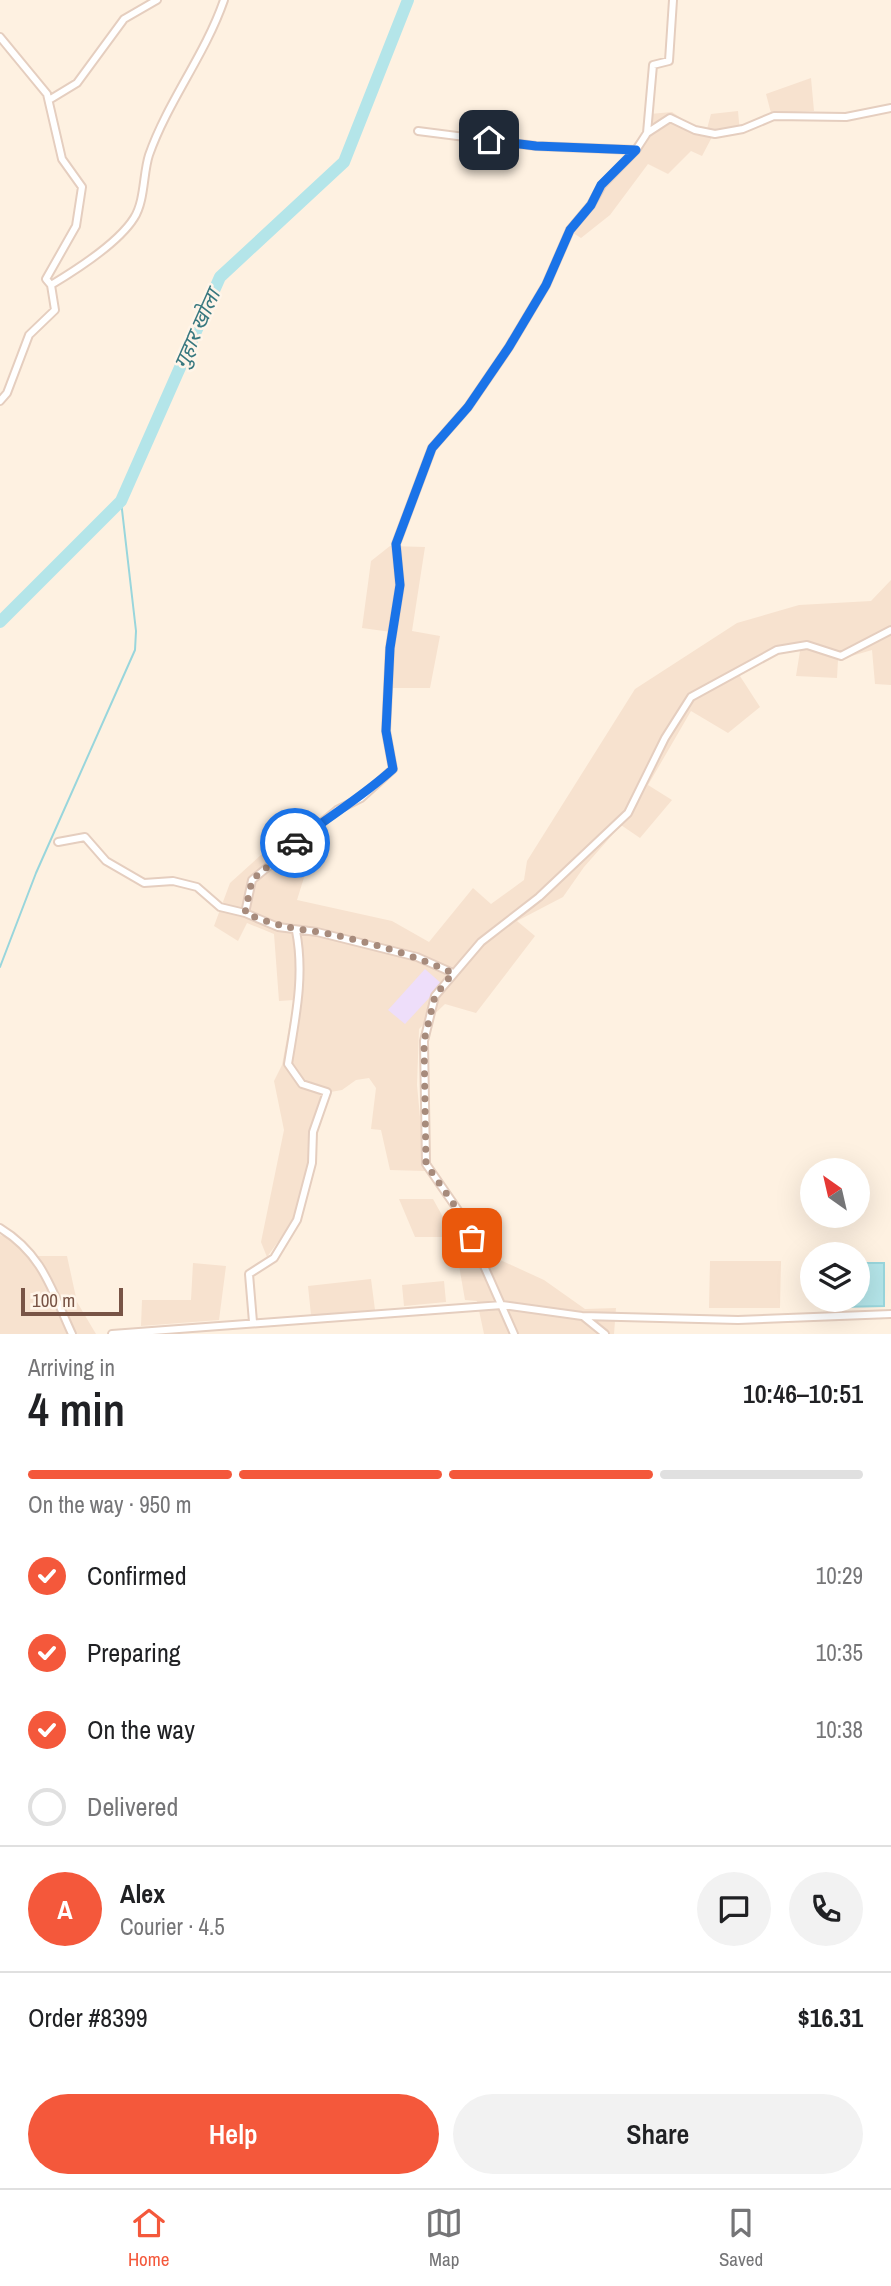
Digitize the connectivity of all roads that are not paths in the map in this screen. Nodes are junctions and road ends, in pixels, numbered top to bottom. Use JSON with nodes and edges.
{"nodes":[{"id":1,"x":157,"y":0,"type":"edge"},
{"id":2,"x":223,"y":0,"type":"edge"},
{"id":3,"x":673,"y":0,"type":"edge"},
{"id":4,"x":0,"y":37,"type":"edge"},
{"id":5,"x":49,"y":100,"type":"junction"},
{"id":6,"x":891,"y":108,"type":"edge"},
{"id":7,"x":418,"y":131,"type":"dead end"},
{"id":8,"x":647,"y":133,"type":"junction"},
{"id":9,"x":636,"y":150,"type":"junction"},
{"id":10,"x":51,"y":285,"type":"junction"},
{"id":11,"x":0,"y":401,"type":"edge"},
{"id":12,"x":891,"y":630,"type":"edge"},
{"id":13,"x":58,"y":842,"type":"dead end"},
{"id":14,"x":245,"y":913,"type":"junction"},
{"id":15,"x":296,"y":931,"type":"junction"},
{"id":16,"x":453,"y":973,"type":"junction"},
{"id":17,"x":0,"y":1228,"type":"edge"},
{"id":18,"x":502,"y":1305,"type":"junction"},
{"id":19,"x":891,"y":1314,"type":"edge"},
{"id":20,"x":582,"y":1316,"type":"junction"},
{"id":21,"x":253,"y":1322,"type":"junction"},
{"id":22,"x":72,"y":1334,"type":"edge"},
{"id":23,"x":112,"y":1334,"type":"edge"},
{"id":24,"x":514,"y":1334,"type":"edge"},
{"id":25,"x":605,"y":1334,"type":"edge"}],
"edges":[{"from":1,"to":5,"type":"street"},
{"from":2,"to":10,"type":"street"},
{"from":3,"to":8,"type":"street"},
{"from":4,"to":5,"type":"street"},
{"from":5,"to":10,"type":"street"},
{"from":6,"to":8,"type":"street"},
{"from":7,"to":9,"type":"street"},
{"from":8,"to":9,"type":"street"},
{"from":9,"to":14,"type":"street"},
{"from":10,"to":11,"type":"street"},
{"from":12,"to":16,"type":"street"},
{"from":13,"to":14,"type":"street"},
{"from":14,"to":15,"type":"street"},
{"from":15,"to":16,"type":"street"},
{"from":15,"to":21,"type":"street"},
{"from":16,"to":18,"type":"street"},
{"from":17,"to":22,"type":"street"},
{"from":18,"to":20,"type":"street"},
{"from":18,"to":21,"type":"street"},
{"from":18,"to":24,"type":"street"},
{"from":19,"to":20,"type":"street"},
{"from":20,"to":25,"type":"street"},
{"from":21,"to":23,"type":"street"}]}
